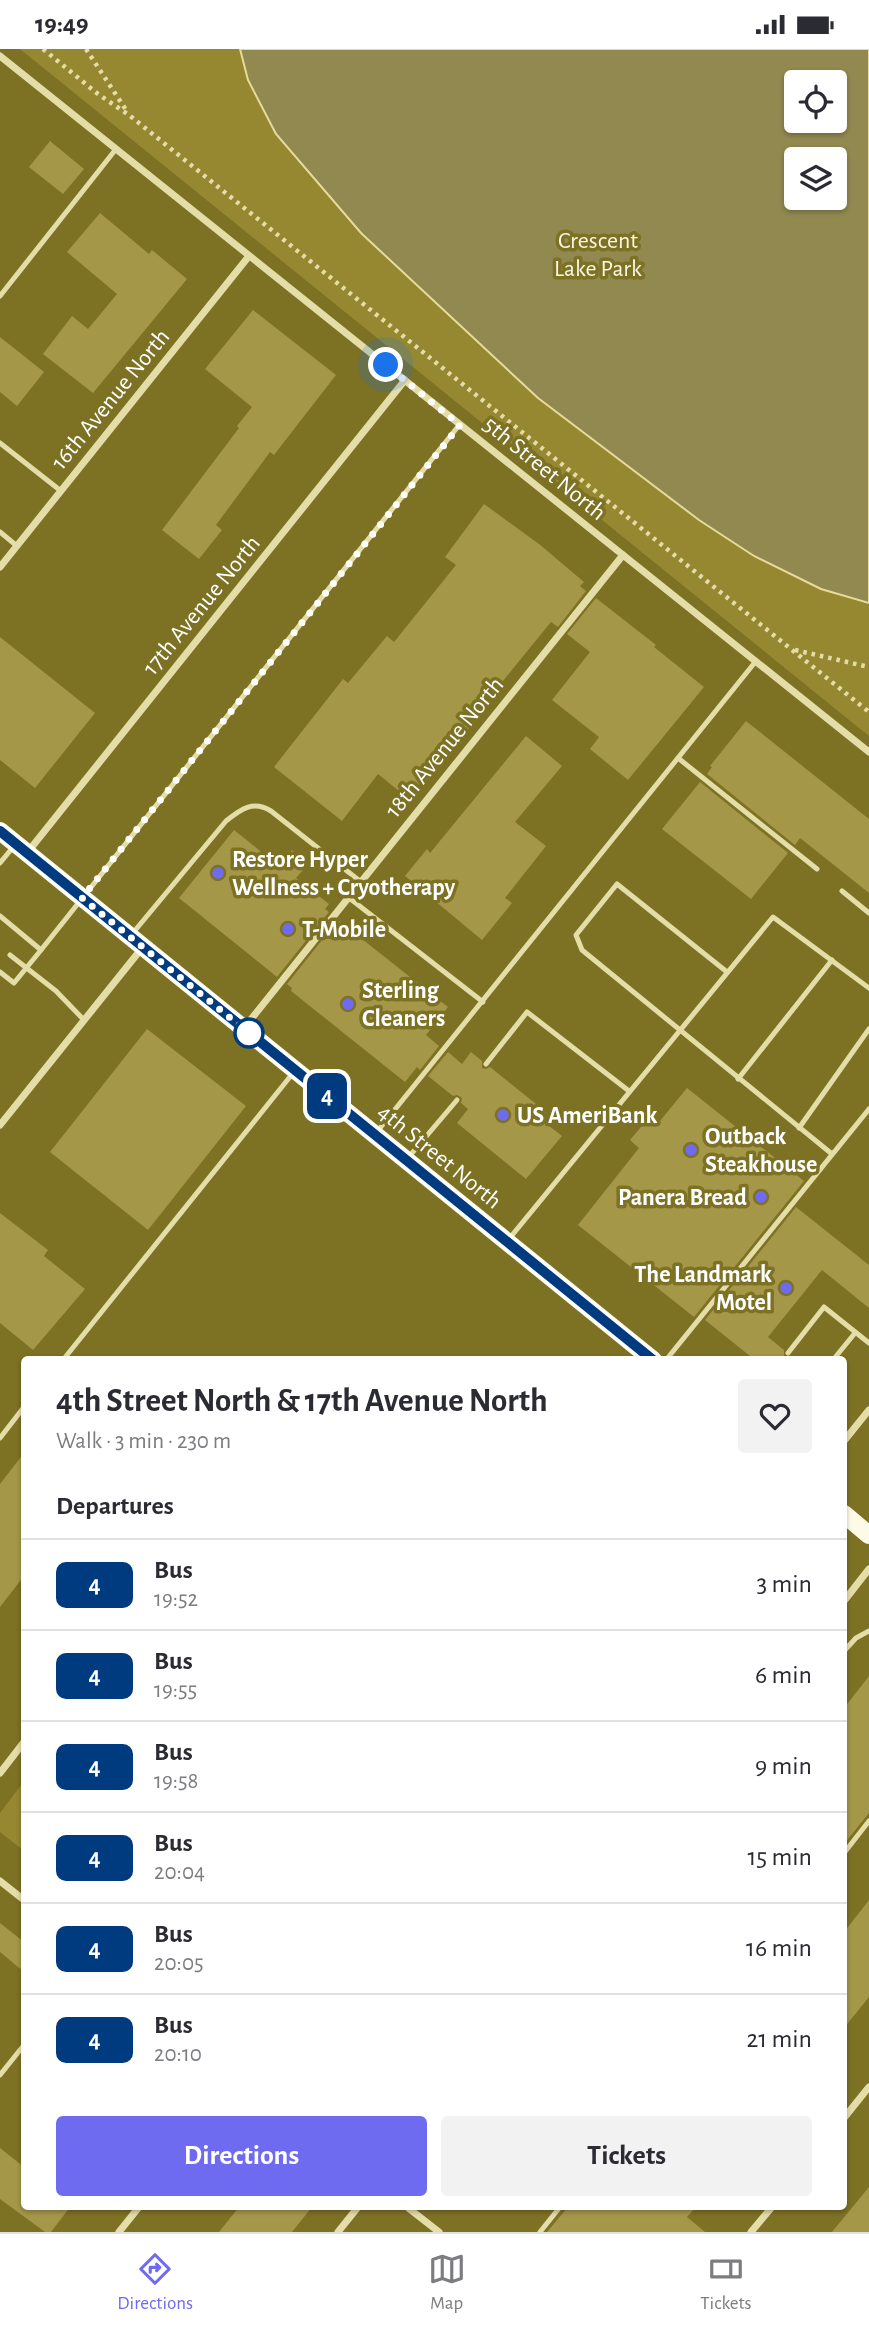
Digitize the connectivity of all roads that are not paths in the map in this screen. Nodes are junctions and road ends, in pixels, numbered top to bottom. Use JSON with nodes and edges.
{"nodes":[{"id":1,"x":0,"y":56,"type":"edge"},
{"id":2,"x":116,"y":149,"type":"junction"},
{"id":3,"x":249,"y":256,"type":"junction"},
{"id":4,"x":0,"y":296,"type":"edge"},
{"id":5,"x":405,"y":380,"type":"junction"},
{"id":6,"x":460,"y":425,"type":"junction"},
{"id":7,"x":0,"y":443,"type":"edge"},
{"id":8,"x":61,"y":491,"type":"junction"},
{"id":9,"x":0,"y":532,"type":"edge"},
{"id":10,"x":17,"y":546,"type":"junction"},
{"id":11,"x":622,"y":555,"type":"junction"},
{"id":12,"x":0,"y":567,"type":"edge"},
{"id":13,"x":756,"y":661,"type":"junction"},
{"id":14,"x":869,"y":752,"type":"edge"},
{"id":15,"x":678,"y":758,"type":"junction"},
{"id":16,"x":0,"y":831,"type":"edge"},
{"id":17,"x":21,"y":848,"type":"junction"},
{"id":18,"x":0,"y":863,"type":"edge"},
{"id":19,"x":817,"y":869,"type":"dead end"},
{"id":20,"x":361,"y":881,"type":"junction"},
{"id":21,"x":842,"y":891,"type":"dead end"},
{"id":22,"x":348,"y":897,"type":"junction"},
{"id":23,"x":82,"y":898,"type":"junction"},
{"id":24,"x":869,"y":913,"type":"edge"},
{"id":25,"x":0,"y":916,"type":"edge"},
{"id":26,"x":136,"y":942,"type":"junction"},
{"id":27,"x":41,"y":950,"type":"junction"},
{"id":28,"x":10,"y":955,"type":"dead end"},
{"id":29,"x":832,"y":960,"type":"junction"},
{"id":30,"x":26,"y":967,"type":"junction"},
{"id":31,"x":0,"y":972,"type":"edge"},
{"id":32,"x":727,"y":972,"type":"junction"},
{"id":33,"x":869,"y":988,"type":"edge"},
{"id":34,"x":483,"y":1002,"type":"junction"},
{"id":35,"x":84,"y":1020,"type":"junction"},
{"id":36,"x":243,"y":1028,"type":"junction"},
{"id":37,"x":680,"y":1029,"type":"junction"},
{"id":38,"x":869,"y":1029,"type":"edge"},
{"id":39,"x":486,"y":1064,"type":"dead end"},
{"id":40,"x":295,"y":1070,"type":"junction"},
{"id":41,"x":738,"y":1079,"type":"junction"},
{"id":42,"x":629,"y":1091,"type":"junction"},
{"id":43,"x":457,"y":1100,"type":"dead end"},
{"id":44,"x":869,"y":1109,"type":"edge"},
{"id":45,"x":0,"y":1125,"type":"edge"},
{"id":46,"x":799,"y":1128,"type":"junction"},
{"id":47,"x":375,"y":1135,"type":"junction"},
{"id":48,"x":832,"y":1154,"type":"junction"},
{"id":49,"x":405,"y":1160,"type":"junction"},
{"id":50,"x":507,"y":1241,"type":"junction"},
{"id":51,"x":855,"y":1333,"type":"junction"},
{"id":52,"x":869,"y":1343,"type":"edge"},
{"id":53,"x":788,"y":1353,"type":"dead end"},
{"id":54,"x":66,"y":1356,"type":"edge"},
{"id":55,"x":648,"y":1356,"type":"edge"},
{"id":56,"x":669,"y":1356,"type":"edge"},
{"id":57,"x":836,"y":1356,"type":"edge"},
{"id":58,"x":869,"y":1409,"type":"edge"},
{"id":59,"x":21,"y":1412,"type":"edge"},
{"id":60,"x":847,"y":1437,"type":"edge"},
{"id":61,"x":0,"y":1438,"type":"edge"},
{"id":62,"x":847,"y":1517,"type":"edge"},
{"id":63,"x":869,"y":1535,"type":"edge"},
{"id":64,"x":869,"y":1569,"type":"edge"},
{"id":65,"x":847,"y":1597,"type":"edge"},
{"id":66,"x":869,"y":1631,"type":"edge"},
{"id":67,"x":847,"y":1648,"type":"edge"},
{"id":68,"x":21,"y":1746,"type":"edge"},
{"id":69,"x":0,"y":1773,"type":"edge"},
{"id":70,"x":869,"y":1821,"type":"edge"},
{"id":71,"x":847,"y":1849,"type":"edge"},
{"id":72,"x":0,"y":1881,"type":"edge"},
{"id":73,"x":21,"y":1898,"type":"edge"},
{"id":74,"x":21,"y":2049,"type":"edge"},
{"id":75,"x":0,"y":2075,"type":"edge"},
{"id":76,"x":869,"y":2087,"type":"edge"},
{"id":77,"x":847,"y":2114,"type":"edge"},
{"id":78,"x":137,"y":2210,"type":"edge"},
{"id":79,"x":356,"y":2210,"type":"edge"},
{"id":80,"x":411,"y":2210,"type":"edge"},
{"id":81,"x":558,"y":2210,"type":"edge"},
{"id":82,"x":769,"y":2210,"type":"edge"},
{"id":83,"x":119,"y":2232,"type":"edge"},
{"id":84,"x":338,"y":2232,"type":"edge"},
{"id":85,"x":439,"y":2232,"type":"edge"},
{"id":86,"x":540,"y":2232,"type":"edge"},
{"id":87,"x":751,"y":2232,"type":"edge"}],
"edges":[{"from":1,"to":2,"type":"street","name":"5th Street North"},
{"from":2,"to":3,"type":"street","name":"5th Street North"},
{"from":2,"to":4,"type":"lane"},
{"from":3,"to":5,"type":"street","name":"5th Street North"},
{"from":3,"to":8,"type":"street","name":"16th Avenue North"},
{"from":5,"to":6,"type":"street","name":"5th Street North"},
{"from":5,"to":17,"type":"street","name":"17th Avenue North"},
{"from":6,"to":11,"type":"street","name":"5th Street North"},
{"from":6,"to":23,"type":"lane"},
{"from":7,"to":8,"type":"lane"},
{"from":8,"to":10,"type":"street","name":"16th Avenue North"},
{"from":9,"to":10,"type":"lane"},
{"from":10,"to":12,"type":"street","name":"16th Avenue North"},
{"from":11,"to":13,"type":"street","name":"5th Street North"},
{"from":11,"to":20,"type":"street","name":"18th Avenue North"},
{"from":13,"to":14,"type":"street","name":"5th Street North"},
{"from":13,"to":15,"type":"lane"},
{"from":15,"to":19,"type":"lane"},
{"from":15,"to":34,"type":"lane"},
{"from":16,"to":17,"type":"main road","name":"4th Street North"},
{"from":17,"to":18,"type":"lane"},
{"from":17,"to":23,"type":"main road","name":"4th Street North"},
{"from":20,"to":22,"type":"street","name":"18th Avenue North"},
{"from":20,"to":26,"type":"lane"},
{"from":21,"to":24,"type":"lane"},
{"from":22,"to":34,"type":"lane"},
{"from":22,"to":36,"type":"street","name":"18th Avenue North"},
{"from":23,"to":26,"type":"main road","name":"4th Street North"},
{"from":23,"to":27,"type":"lane"},
{"from":25,"to":27,"type":"lane"},
{"from":26,"to":35,"type":"street"},
{"from":26,"to":36,"type":"main road","name":"4th Street North"},
{"from":27,"to":30,"type":"lane"},
{"from":28,"to":30,"type":"lane"},
{"from":29,"to":32,"type":"lane"},
{"from":29,"to":33,"type":"lane"},
{"from":29,"to":41,"type":"lane"},
{"from":30,"to":31,"type":"lane"},
{"from":30,"to":35,"type":"lane"},
{"from":32,"to":37,"type":"lane"},
{"from":32,"to":37,"type":"lane"},
{"from":34,"to":47,"type":"lane"},
{"from":35,"to":45,"type":"street"},
{"from":36,"to":40,"type":"main road","name":"4th Street North"},
{"from":37,"to":41,"type":"lane"},
{"from":37,"to":42,"type":"lane"},
{"from":38,"to":46,"type":"lane"},
{"from":39,"to":42,"type":"lane"},
{"from":40,"to":47,"type":"main road","name":"4th Street North"},
{"from":40,"to":54,"type":"lane"},
{"from":41,"to":46,"type":"lane"},
{"from":42,"to":50,"type":"lane"},
{"from":43,"to":49,"type":"lane"},
{"from":44,"to":48,"type":"lane"},
{"from":46,"to":48,"type":"lane"},
{"from":47,"to":49,"type":"main road","name":"4th Street North"},
{"from":48,"to":56,"type":"lane"},
{"from":49,"to":50,"type":"main road","name":"4th Street North"},
{"from":50,"to":55,"type":"main road","name":"4th Street North"},
{"from":51,"to":52,"type":"lane"},
{"from":51,"to":53,"type":"lane"},
{"from":51,"to":57,"type":"lane"},
{"from":58,"to":60,"type":"street"},
{"from":59,"to":61,"type":"lane"},
{"from":62,"to":63,"type":"main road"},
{"from":64,"to":65,"type":"street"},
{"from":66,"to":67,"type":"lane"},
{"from":68,"to":69,"type":"street"},
{"from":70,"to":71,"type":"lane"},
{"from":72,"to":73,"type":"street"},
{"from":74,"to":75,"type":"lane"},
{"from":76,"to":77,"type":"street"},
{"from":78,"to":83,"type":"street"},
{"from":79,"to":84,"type":"street"},
{"from":80,"to":85,"type":"street"},
{"from":81,"to":86,"type":"lane"},
{"from":82,"to":87,"type":"street"}]}
